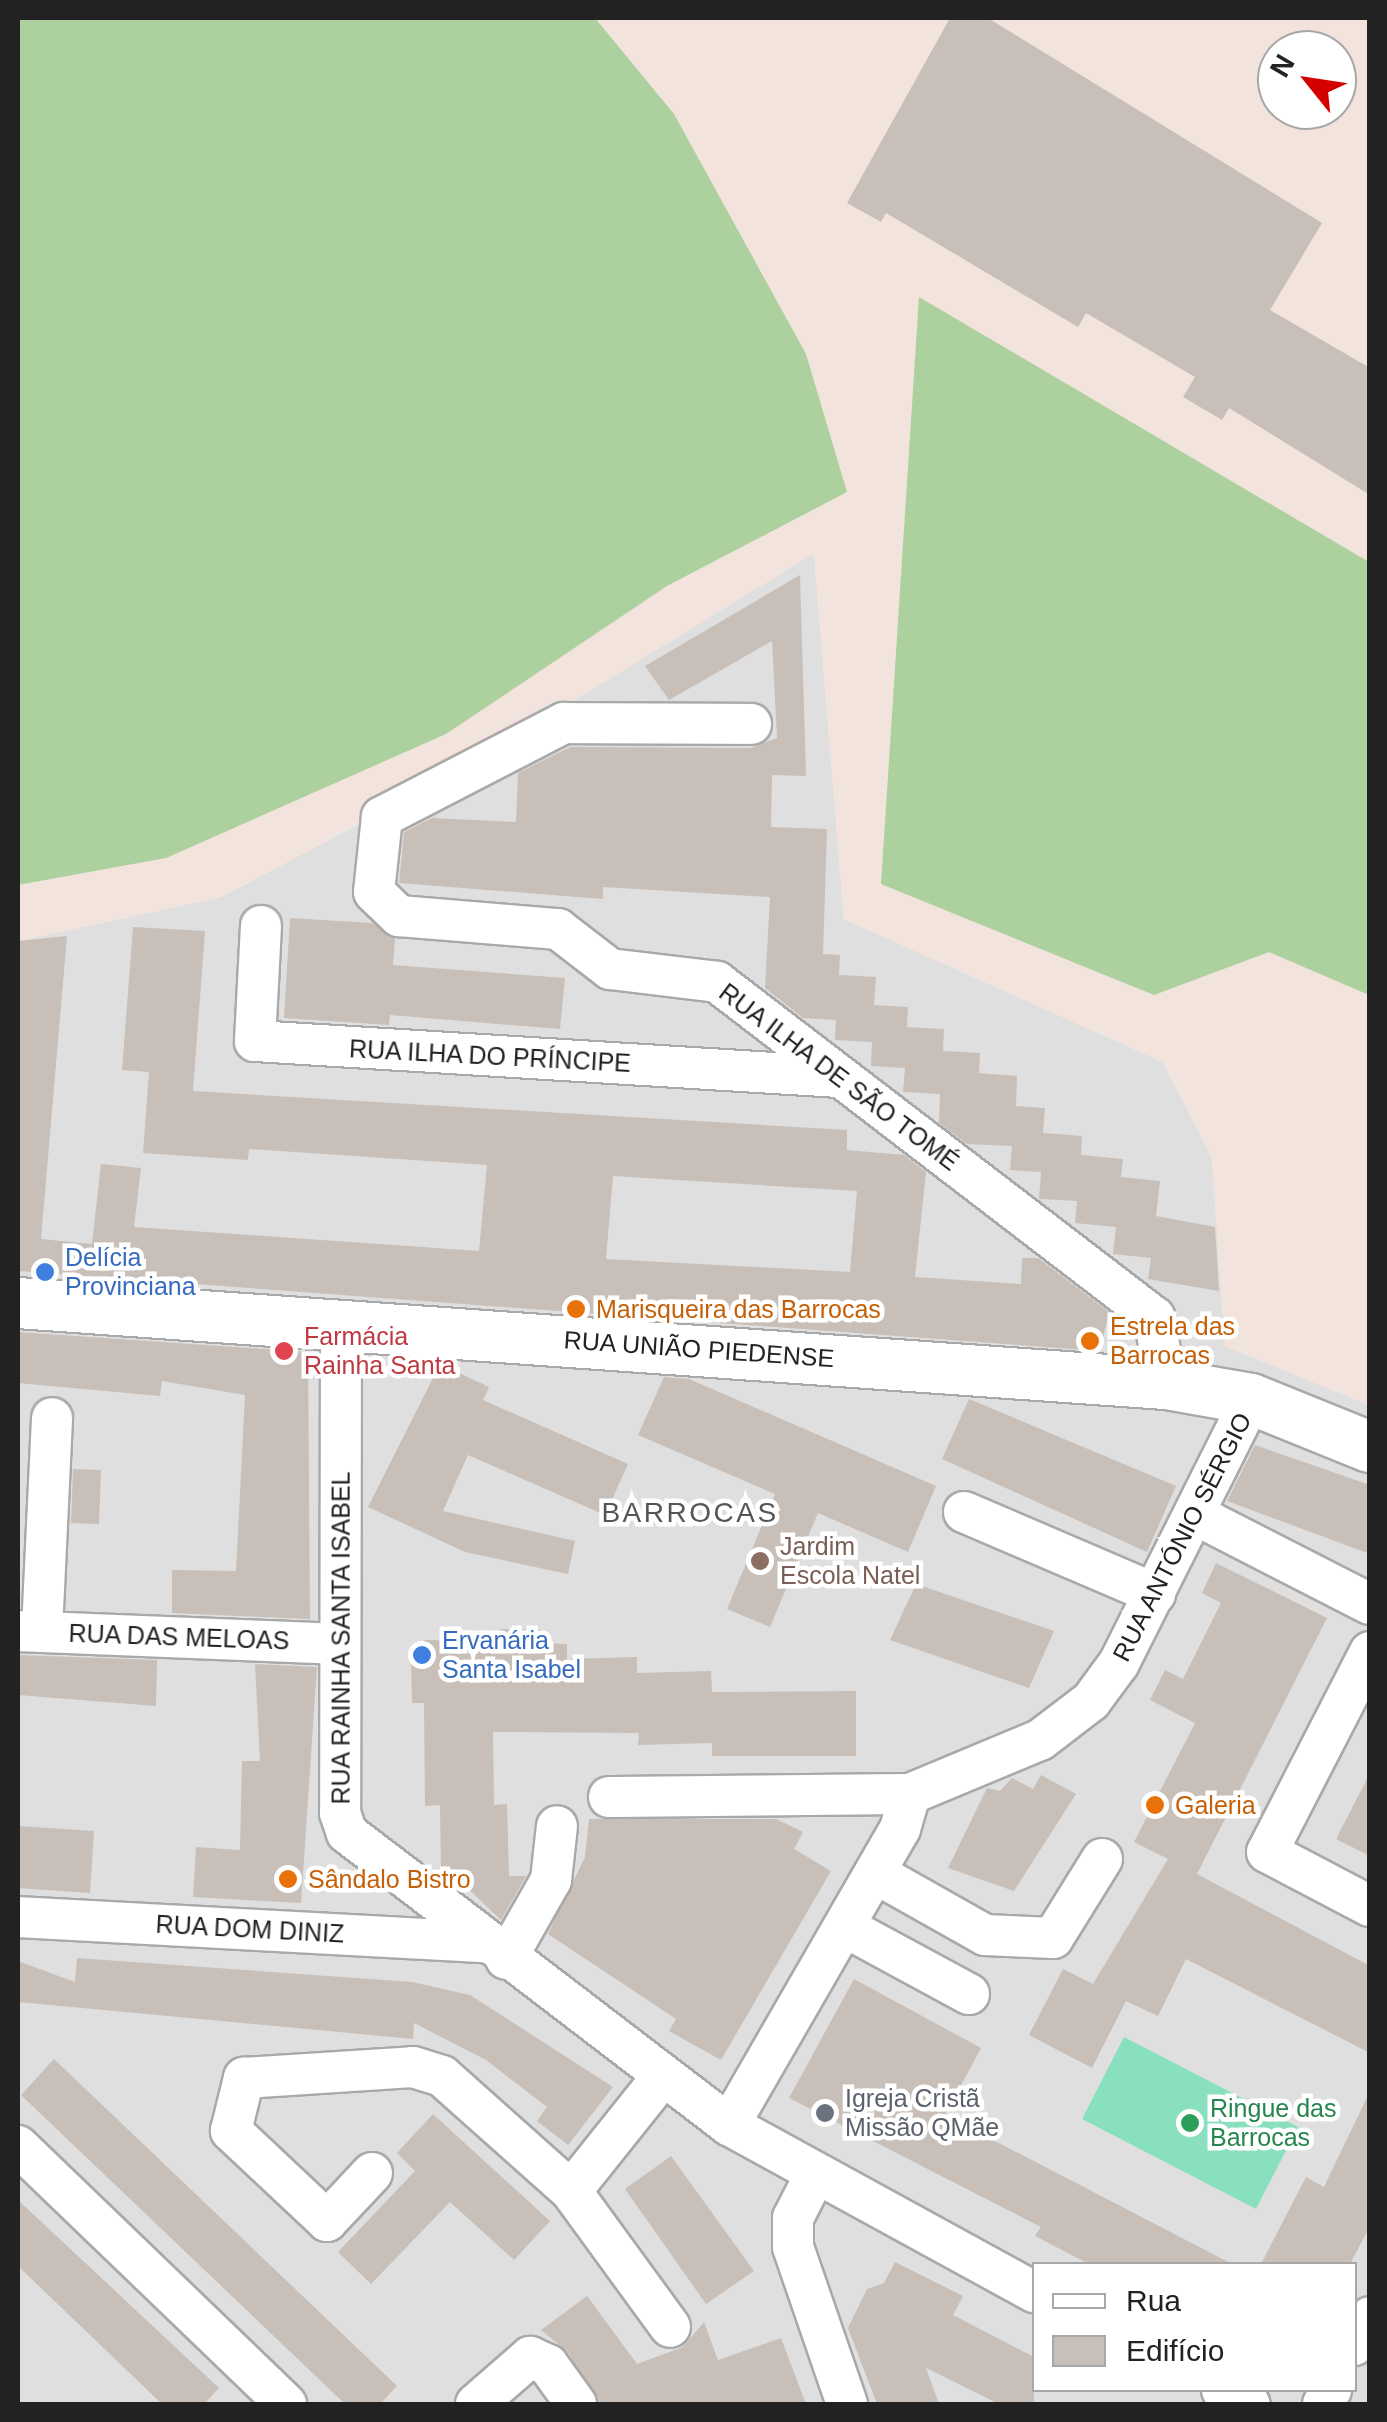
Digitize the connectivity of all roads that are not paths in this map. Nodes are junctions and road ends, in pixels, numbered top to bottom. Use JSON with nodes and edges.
{"nodes":[{"id":1,"x":751,"y":724,"type":"dead end"},
{"id":2,"x":261,"y":926,"type":"dead end"},
{"id":3,"x":839,"y":1077,"type":"junction"},
{"id":4,"x":18,"y":1303,"type":"edge"},
{"id":5,"x":341,"y":1326,"type":"junction"},
{"id":6,"x":1166,"y":1384,"type":"junction"},
{"id":7,"x":1251,"y":1399,"type":"junction"},
{"id":8,"x":52,"y":1418,"type":"dead end"},
{"id":9,"x":1370,"y":1447,"type":"edge"},
{"id":10,"x":32,"y":1505,"type":"edge"},
{"id":11,"x":964,"y":1512,"type":"dead end"},
{"id":12,"x":1196,"y":1515,"type":"junction"},
{"id":13,"x":1155,"y":1594,"type":"junction"},
{"id":14,"x":1370,"y":1604,"type":"edge"},
{"id":15,"x":30,"y":1631,"type":"edge"},
{"id":16,"x":340,"y":1644,"type":"junction"},
{"id":17,"x":1370,"y":1652,"type":"edge"},
{"id":18,"x":910,"y":1794,"type":"junction"},
{"id":19,"x":609,"y":1798,"type":"dead end"},
{"id":20,"x":557,"y":1826,"type":"dead end"},
{"id":21,"x":1102,"y":1859,"type":"dead end"},
{"id":22,"x":875,"y":1873,"type":"junction"},
{"id":23,"x":1370,"y":1906,"type":"edge"},
{"id":24,"x":18,"y":1916,"type":"edge"},
{"id":25,"x":845,"y":1926,"type":"junction"},
{"id":26,"x":495,"y":1951,"type":"junction"},
{"id":27,"x":968,"y":1994,"type":"dead end"},
{"id":28,"x":662,"y":2077,"type":"junction"},
{"id":29,"x":730,"y":2125,"type":"junction"},
{"id":30,"x":18,"y":2146,"type":"edge"},
{"id":31,"x":372,"y":2174,"type":"dead end"},
{"id":32,"x":814,"y":2177,"type":"junction"},
{"id":33,"x":571,"y":2192,"type":"junction"},
{"id":34,"x":1032,"y":2291,"type":"edge"},
{"id":35,"x":1370,"y":2316,"type":"edge"},
{"id":36,"x":670,"y":2326,"type":"dead end"},
{"id":37,"x":1357,"y":2340,"type":"edge"},
{"id":38,"x":1226,"y":2392,"type":"edge"},
{"id":39,"x":499,"y":2396,"type":"edge"},
{"id":40,"x":286,"y":2404,"type":"edge"},
{"id":41,"x":576,"y":2404,"type":"edge"},
{"id":42,"x":847,"y":2404,"type":"edge"},
{"id":43,"x":1250,"y":2404,"type":"edge"}],
"edges":[{"from":1,"to":3,"type":"street","name":"RUA ILHA DE SÃO TOMÉ"},
{"from":2,"to":3,"type":"street","name":"RUA ILHA DO PRÍNCIPE"},
{"from":3,"to":6,"type":"street","name":"RUA ILHA DE SÃO TOMÉ"},
{"from":4,"to":5,"type":"street","name":"RUA UNIÃO PIEDENSE"},
{"from":5,"to":6,"type":"street","name":"RUA UNIÃO PIEDENSE"},
{"from":5,"to":16,"type":"street","name":"RUA RAINHA SANTA ISABEL"},
{"from":6,"to":7,"type":"street","name":"RUA UNIÃO PIEDENSE"},
{"from":7,"to":9,"type":"street","name":"RUA UNIÃO PIEDENSE"},
{"from":7,"to":12,"type":"street","name":"RUA ANTÓNIO SÉRGIO"},
{"from":8,"to":10,"type":"street"},
{"from":10,"to":15,"type":"street"},
{"from":11,"to":13,"type":"street"},
{"from":12,"to":13,"type":"street","name":"RUA ANTÓNIO SÉRGIO"},
{"from":12,"to":14,"type":"street"},
{"from":13,"to":18,"type":"street","name":"RUA ANTÓNIO SÉRGIO"},
{"from":15,"to":16,"type":"street","name":"RUA DAS MELOAS"},
{"from":16,"to":26,"type":"street","name":"RUA RAINHA SANTA ISABEL"},
{"from":17,"to":23,"type":"street"},
{"from":18,"to":19,"type":"street","name":"RUA ANTÓNIO SÉRGIO"},
{"from":18,"to":22,"type":"street"},
{"from":20,"to":26,"type":"street"},
{"from":21,"to":22,"type":"street"},
{"from":22,"to":25,"type":"street"},
{"from":24,"to":26,"type":"street","name":"RUA DOM DINIZ"},
{"from":25,"to":27,"type":"street"},
{"from":25,"to":29,"type":"street"},
{"from":26,"to":28,"type":"street","name":"RUA RAINHA SANTA ISABEL"},
{"from":28,"to":29,"type":"street","name":"RUA RAINHA SANTA ISABEL"},
{"from":28,"to":33,"type":"street"},
{"from":29,"to":32,"type":"street","name":"RUA RAINHA SANTA ISABEL"},
{"from":30,"to":40,"type":"street"},
{"from":31,"to":33,"type":"street"},
{"from":32,"to":34,"type":"street","name":"RUA RAINHA SANTA ISABEL"},
{"from":32,"to":42,"type":"street"},
{"from":33,"to":36,"type":"street"},
{"from":35,"to":37,"type":"street"},
{"from":38,"to":43,"type":"street"},
{"from":39,"to":41,"type":"street"}]}
